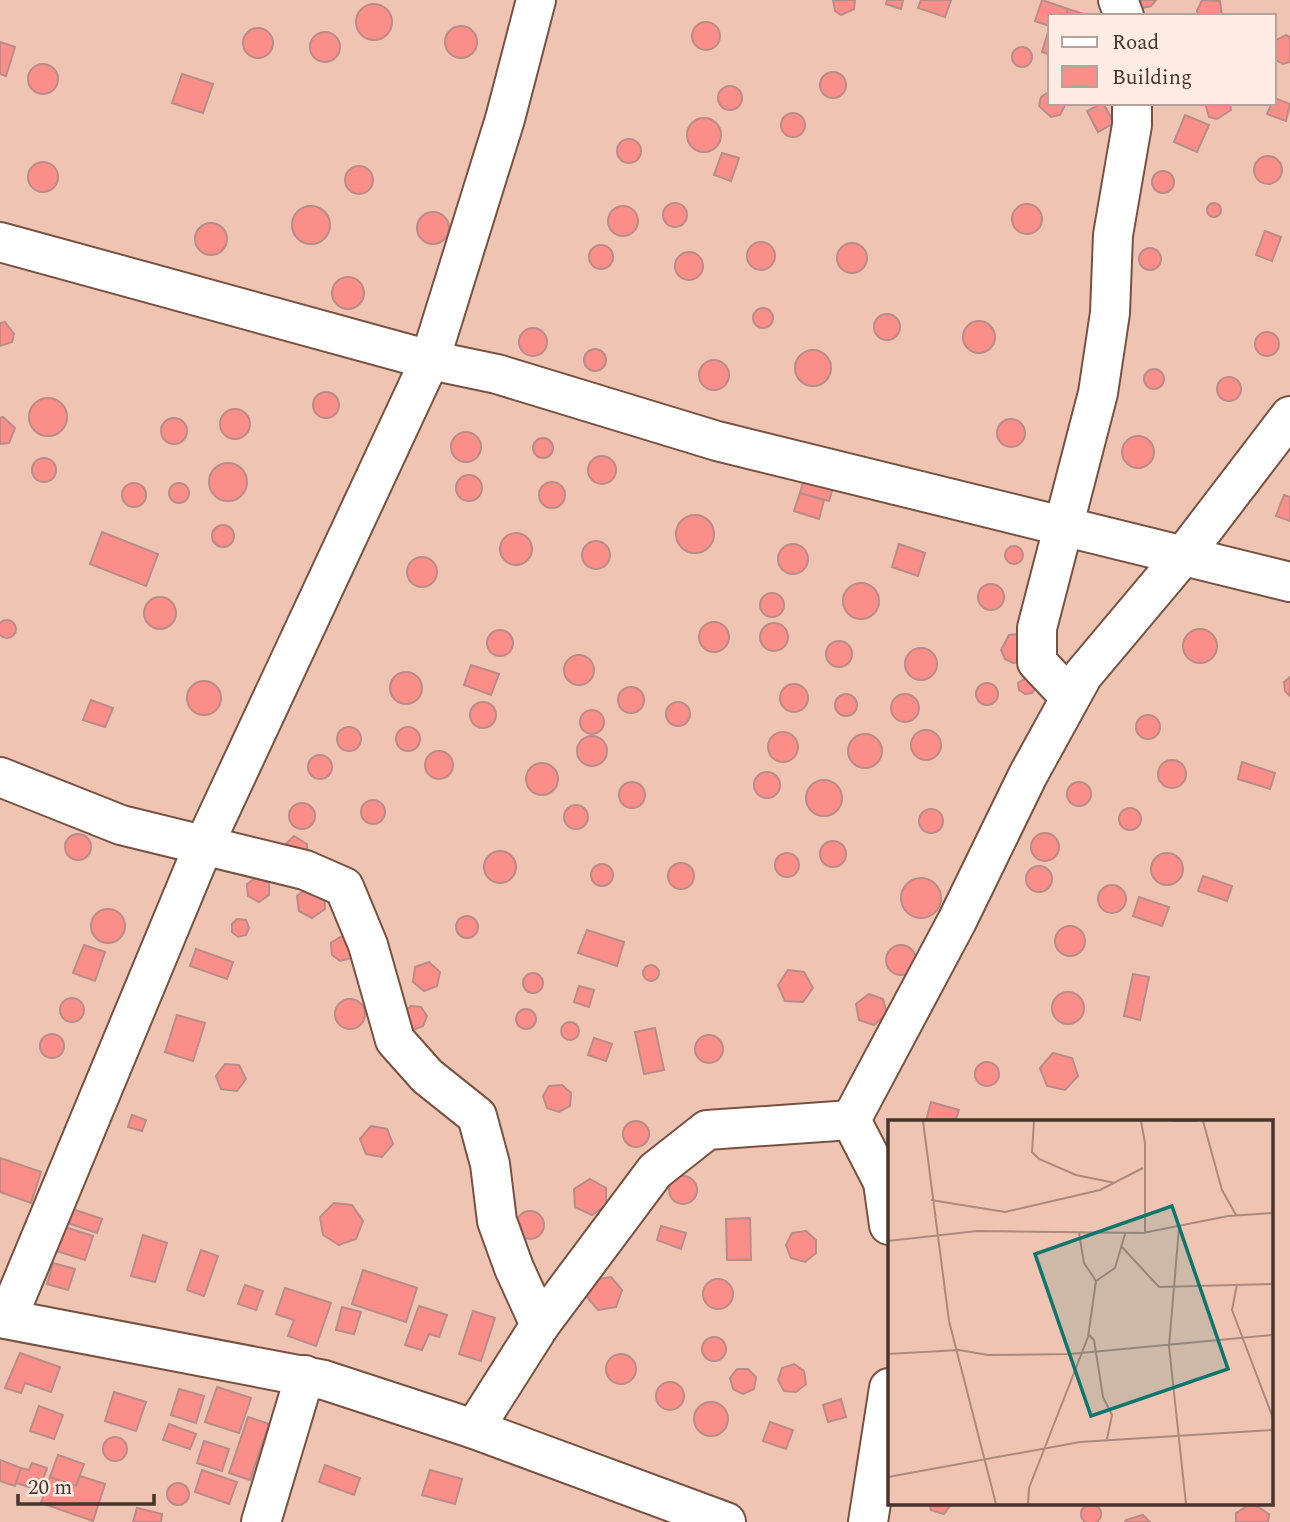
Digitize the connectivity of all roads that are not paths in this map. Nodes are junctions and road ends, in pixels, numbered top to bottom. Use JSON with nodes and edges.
{"nodes":[{"id":1,"x":536,"y":0,"type":"edge"},
{"id":2,"x":1132,"y":105,"type":"edge"},
{"id":3,"x":0,"y":242,"type":"edge"},
{"id":4,"x":430,"y":360,"type":"junction"},
{"id":5,"x":1290,"y":416,"type":"edge"},
{"id":6,"x":1065,"y":527,"type":"junction"},
{"id":7,"x":1183,"y":556,"type":"junction"},
{"id":8,"x":1290,"y":582,"type":"edge"},
{"id":9,"x":1070,"y":697,"type":"junction"},
{"id":10,"x":0,"y":777,"type":"edge"},
{"id":11,"x":203,"y":847,"type":"junction"},
{"id":12,"x":851,"y":1120,"type":"junction"},
{"id":13,"x":888,"y":1218,"type":"edge"},
{"id":14,"x":3,"y":1319,"type":"edge"},
{"id":15,"x":540,"y":1325,"type":"junction"},
{"id":16,"x":305,"y":1375,"type":"junction"},
{"id":17,"x":888,"y":1394,"type":"edge"},
{"id":18,"x":474,"y":1429,"type":"junction"},
{"id":19,"x":261,"y":1522,"type":"edge"},
{"id":20,"x":726,"y":1522,"type":"edge"},
{"id":21,"x":868,"y":1522,"type":"edge"}],
"edges":[{"from":1,"to":4,"type":"street"},
{"from":2,"to":6,"type":"street"},
{"from":3,"to":4,"type":"street"},
{"from":4,"to":6,"type":"street"},
{"from":4,"to":11,"type":"street"},
{"from":5,"to":7,"type":"street"},
{"from":6,"to":7,"type":"street"},
{"from":6,"to":9,"type":"street"},
{"from":7,"to":8,"type":"street"},
{"from":7,"to":9,"type":"street"},
{"from":9,"to":12,"type":"street"},
{"from":10,"to":11,"type":"street"},
{"from":11,"to":14,"type":"street"},
{"from":11,"to":15,"type":"street"},
{"from":12,"to":13,"type":"street"},
{"from":12,"to":15,"type":"street"},
{"from":14,"to":16,"type":"street"},
{"from":15,"to":18,"type":"street"},
{"from":16,"to":18,"type":"street"},
{"from":16,"to":19,"type":"street"},
{"from":17,"to":21,"type":"street"},
{"from":18,"to":20,"type":"street"}]}
